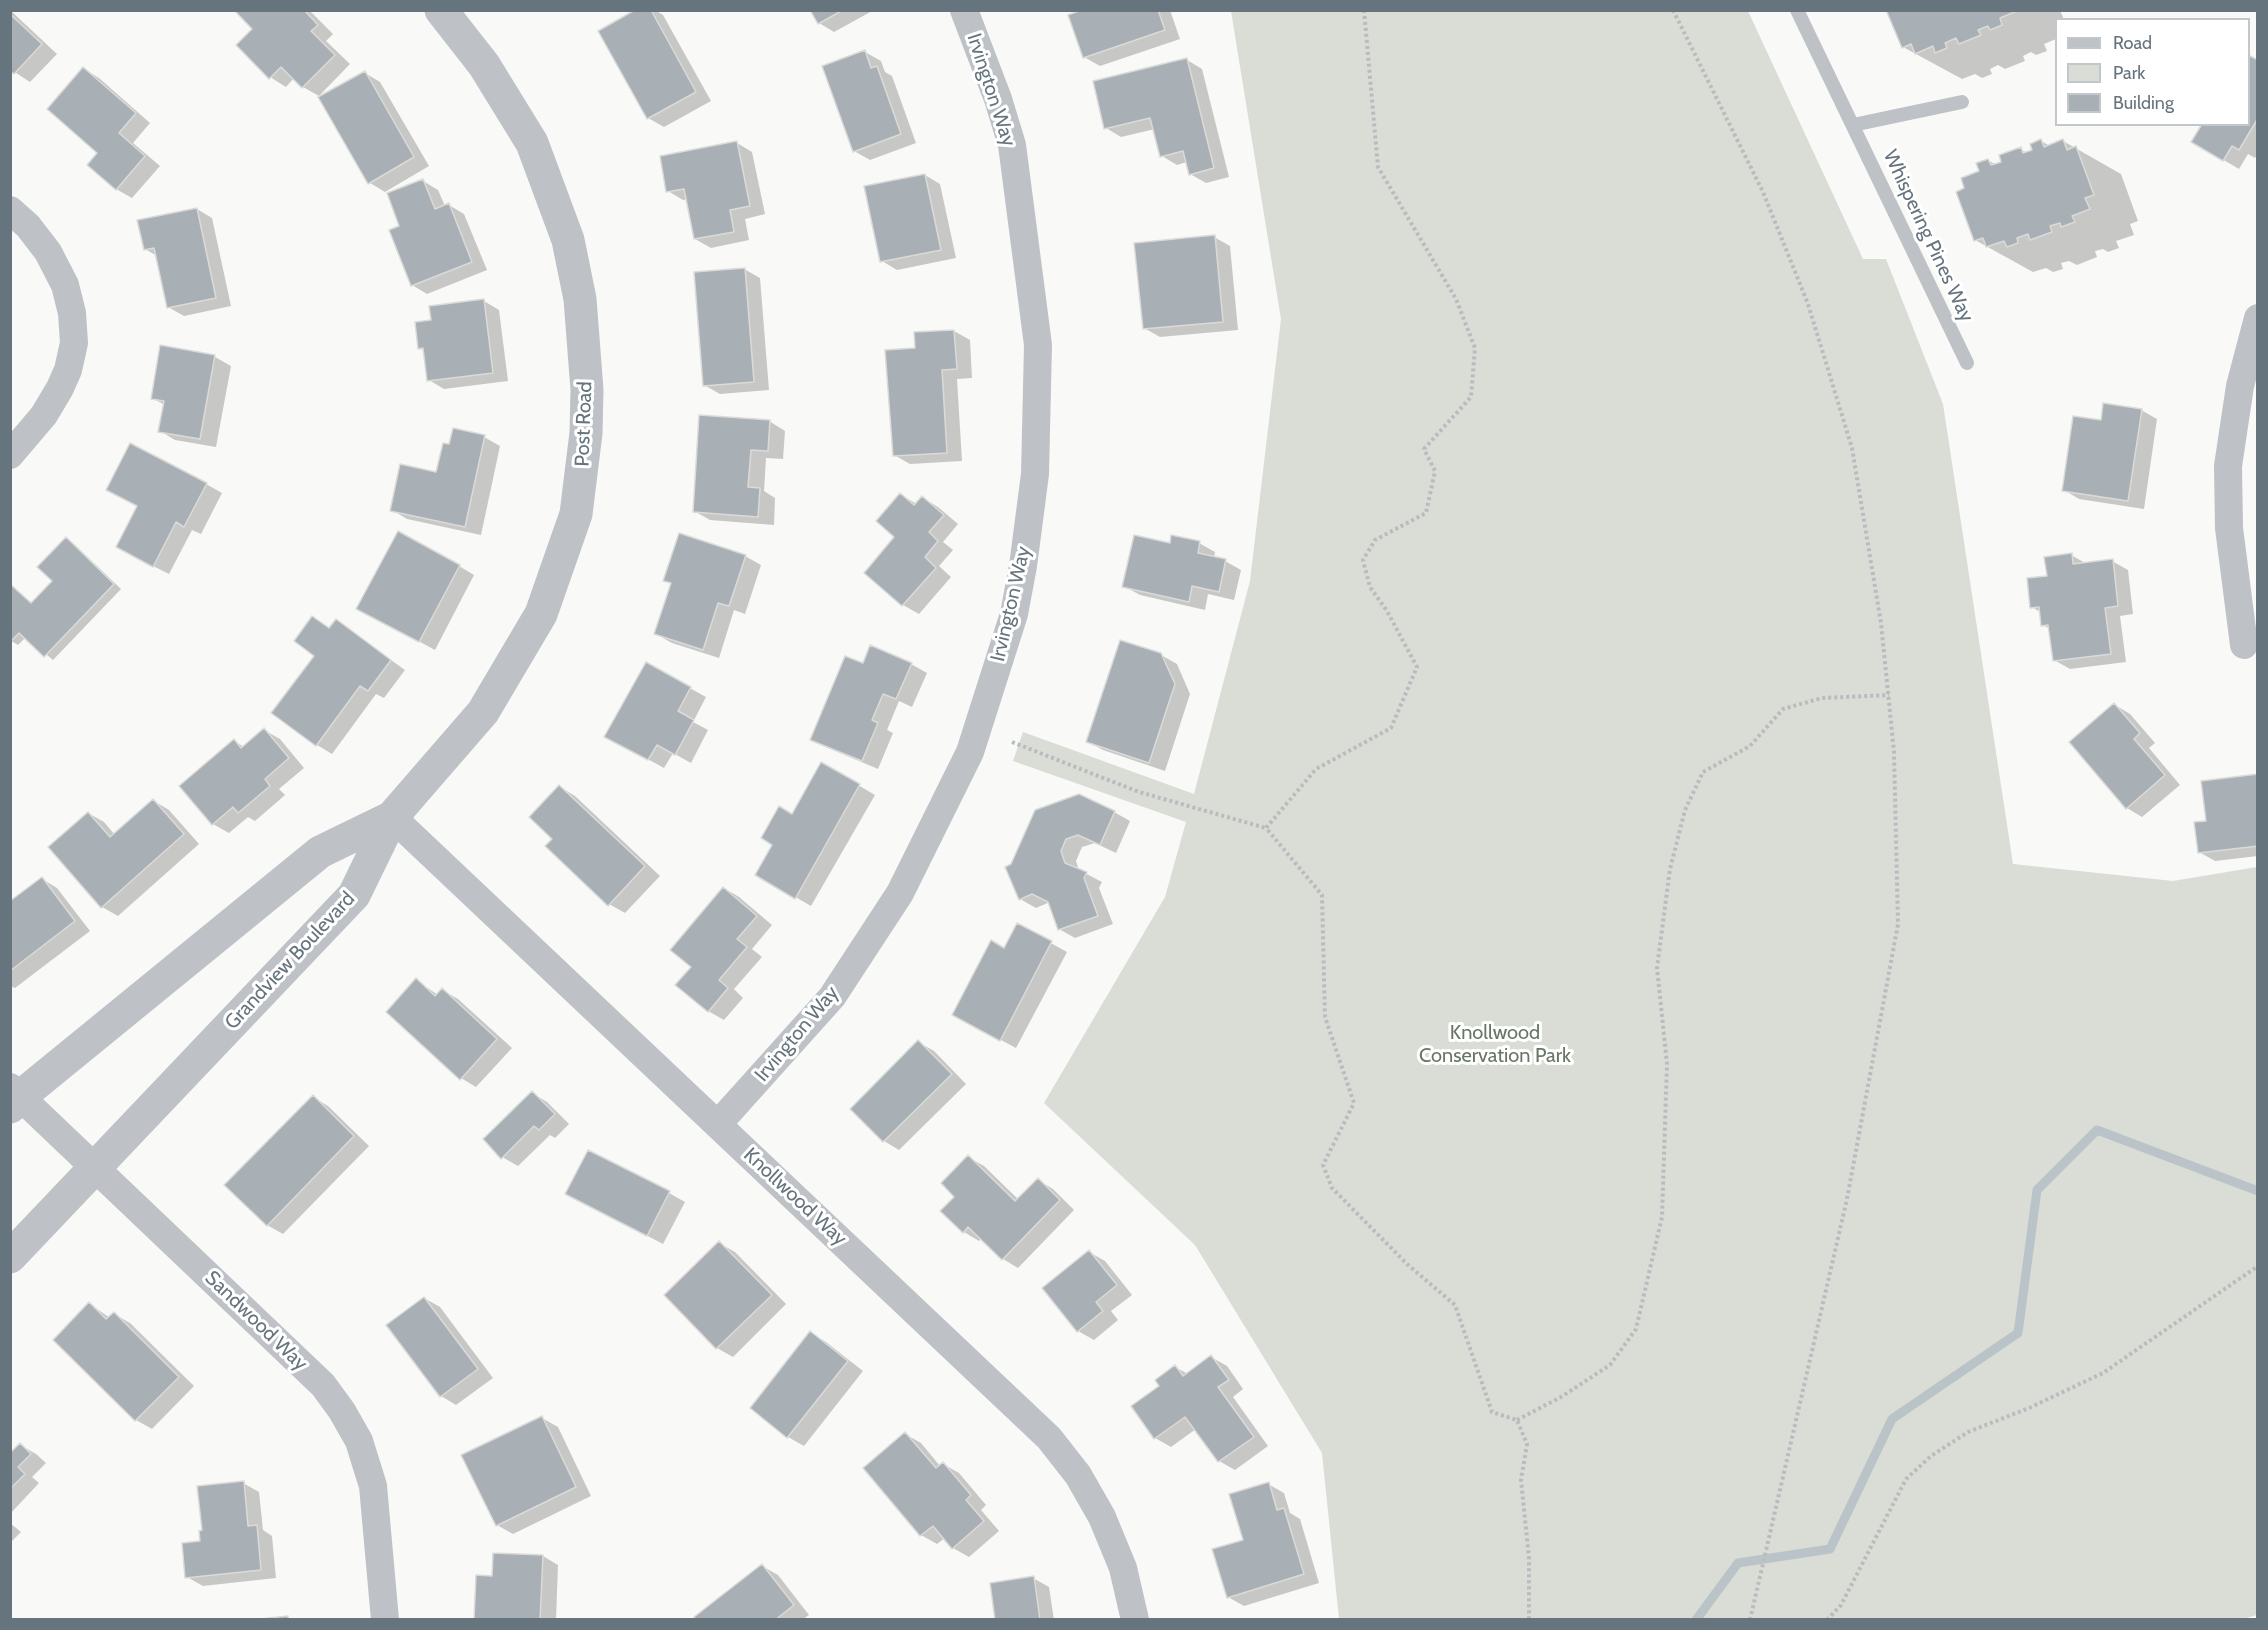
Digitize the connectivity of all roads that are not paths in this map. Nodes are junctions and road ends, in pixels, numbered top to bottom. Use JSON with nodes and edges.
{"nodes":[{"id":1,"x":441,"y":10,"type":"edge"},
{"id":2,"x":964,"y":10,"type":"edge"},
{"id":3,"x":1797,"y":10,"type":"edge"},
{"id":4,"x":1962,"y":102,"type":"dead end"},
{"id":5,"x":1853,"y":125,"type":"junction"},
{"id":6,"x":10,"y":210,"type":"edge"},
{"id":7,"x":2258,"y":318,"type":"edge"},
{"id":8,"x":1967,"y":363,"type":"dead end"},
{"id":9,"x":10,"y":455,"type":"edge"},
{"id":10,"x":2244,"y":645,"type":"dead end"},
{"id":11,"x":392,"y":817,"type":"junction"},
{"id":12,"x":14,"y":1097,"type":"edge"},
{"id":13,"x":718,"y":1124,"type":"junction"},
{"id":14,"x":94,"y":1168,"type":"junction"},
{"id":15,"x":10,"y":1257,"type":"edge"},
{"id":16,"x":385,"y":1620,"type":"edge"},
{"id":17,"x":1135,"y":1620,"type":"edge"}],
"edges":[{"from":1,"to":11,"type":"street","name":"Post Road"},
{"from":2,"to":13,"type":"street","name":"Irvington Way"},
{"from":3,"to":5,"type":"lane","name":"Whispering Pines Way"},
{"from":4,"to":5,"type":"lane"},
{"from":5,"to":8,"type":"lane","name":"Whispering Pines Way"},
{"from":6,"to":9,"type":"street"},
{"from":7,"to":10,"type":"street"},
{"from":11,"to":12,"type":"street"},
{"from":11,"to":13,"type":"street","name":"Knollwood Way"},
{"from":11,"to":14,"type":"street","name":"Grandview Boulevard"},
{"from":12,"to":14,"type":"street","name":"Sandwood Way"},
{"from":13,"to":17,"type":"street","name":"Knollwood Way"},
{"from":14,"to":15,"type":"street","name":"Grandview Boulevard"},
{"from":14,"to":16,"type":"street","name":"Sandwood Way"}]}
